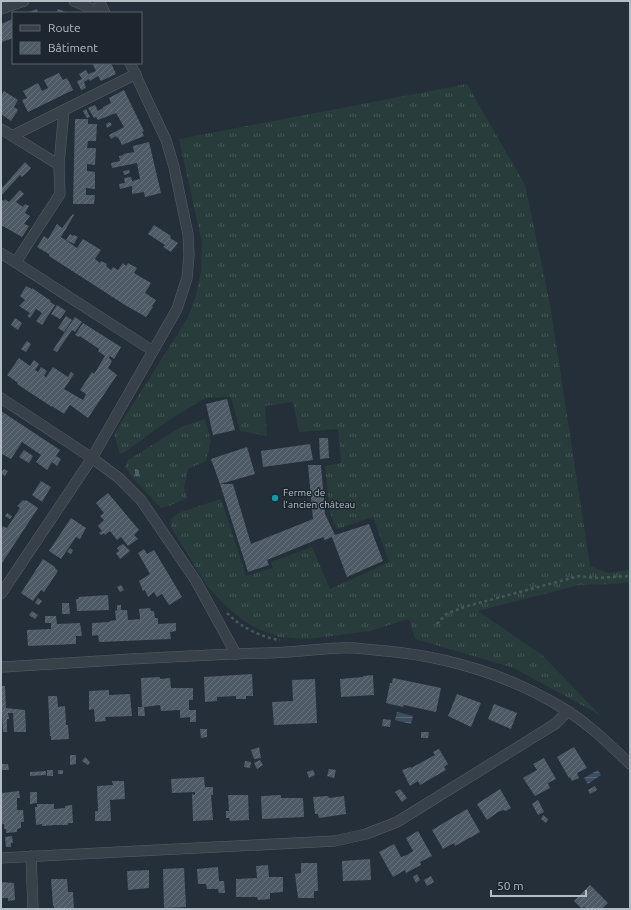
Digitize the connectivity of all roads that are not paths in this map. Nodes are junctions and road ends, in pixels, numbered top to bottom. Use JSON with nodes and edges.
{"nodes":[{"id":1,"x":24,"y":1,"type":"edge"},
{"id":2,"x":74,"y":1,"type":"edge"},
{"id":3,"x":99,"y":1,"type":"edge"},
{"id":4,"x":1,"y":9,"type":"edge"},
{"id":5,"x":99,"y":12,"type":"edge"},
{"id":6,"x":104,"y":12,"type":"edge"},
{"id":7,"x":131,"y":64,"type":"edge"},
{"id":8,"x":136,"y":74,"type":"junction"},
{"id":9,"x":64,"y":110,"type":"junction"},
{"id":10,"x":1,"y":129,"type":"edge"},
{"id":11,"x":12,"y":136,"type":"junction"},
{"id":12,"x":59,"y":165,"type":"junction"},
{"id":13,"x":1,"y":253,"type":"edge"},
{"id":14,"x":16,"y":262,"type":"junction"},
{"id":15,"x":153,"y":351,"type":"junction"},
{"id":16,"x":1,"y":398,"type":"edge"},
{"id":17,"x":92,"y":458,"type":"junction"},
{"id":18,"x":1,"y":594,"type":"edge"},
{"id":19,"x":236,"y":654,"type":"junction"},
{"id":20,"x":1,"y":667,"type":"edge"},
{"id":21,"x":568,"y":711,"type":"junction"},
{"id":22,"x":630,"y":764,"type":"edge"},
{"id":23,"x":31,"y":856,"type":"junction"},
{"id":24,"x":1,"y":858,"type":"edge"},
{"id":25,"x":33,"y":909,"type":"edge"}],
"edges":[{"from":1,"to":4,"type":"street"},
{"from":2,"to":5,"type":"street"},
{"from":3,"to":6,"type":"street"},
{"from":7,"to":8,"type":"street"},
{"from":8,"to":9,"type":"street"},
{"from":8,"to":15,"type":"street"},
{"from":9,"to":11,"type":"street"},
{"from":9,"to":12,"type":"street"},
{"from":10,"to":11,"type":"street"},
{"from":11,"to":12,"type":"street"},
{"from":12,"to":14,"type":"street"},
{"from":13,"to":14,"type":"street"},
{"from":14,"to":15,"type":"street"},
{"from":15,"to":17,"type":"street"},
{"from":16,"to":17,"type":"street"},
{"from":17,"to":18,"type":"street"},
{"from":17,"to":19,"type":"street"},
{"from":19,"to":20,"type":"street"},
{"from":19,"to":21,"type":"street"},
{"from":21,"to":22,"type":"street"},
{"from":21,"to":23,"type":"street"},
{"from":23,"to":24,"type":"street"},
{"from":23,"to":25,"type":"street"}]}
